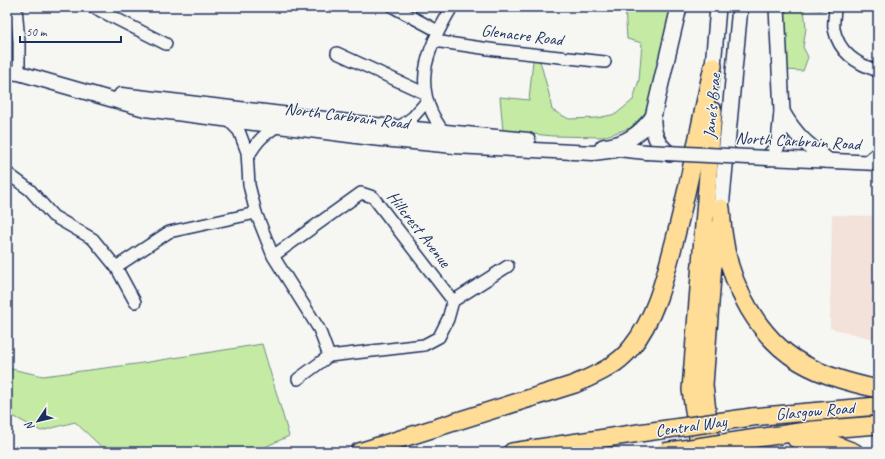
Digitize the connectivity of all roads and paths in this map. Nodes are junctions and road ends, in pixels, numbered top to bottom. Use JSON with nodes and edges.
{"nodes":[{"id":1,"x":16,"y":7,"type":"edge"},
{"id":2,"x":93,"y":7,"type":"edge"},
{"id":3,"x":393,"y":7,"type":"edge"},
{"id":4,"x":452,"y":7,"type":"edge"},
{"id":5,"x":679,"y":7,"type":"edge"},
{"id":6,"x":718,"y":7,"type":"edge"},
{"id":7,"x":740,"y":7,"type":"edge"},
{"id":8,"x":777,"y":7,"type":"edge"},
{"id":9,"x":835,"y":7,"type":"edge"},
{"id":10,"x":436,"y":36,"type":"junction"},
{"id":11,"x":166,"y":44,"type":"dead end"},
{"id":12,"x":337,"y":53,"type":"dead end"},
{"id":13,"x":605,"y":62,"type":"dead end"},
{"id":14,"x":713,"y":66,"type":"junction"},
{"id":15,"x":878,"y":71,"type":"edge"},
{"id":16,"x":13,"y":73,"type":"edge"},
{"id":17,"x":73,"y":90,"type":"junction"},
{"id":18,"x":426,"y":97,"type":"junction"},
{"id":19,"x":209,"y":106,"type":"junction"},
{"id":20,"x":782,"y":112,"type":"junction"},
{"id":21,"x":294,"y":116,"type":"junction"},
{"id":22,"x":653,"y":117,"type":"junction"},
{"id":23,"x":228,"y":119,"type":"junction"},
{"id":24,"x":278,"y":126,"type":"junction"},
{"id":25,"x":398,"y":128,"type":"junction"},
{"id":26,"x":443,"y":132,"type":"junction"},
{"id":27,"x":381,"y":139,"type":"junction"},
{"id":28,"x":454,"y":146,"type":"junction"},
{"id":29,"x":603,"y":147,"type":"junction"},
{"id":30,"x":621,"y":149,"type":"junction"},
{"id":31,"x":878,"y":152,"type":"edge"},
{"id":32,"x":670,"y":154,"type":"junction"},
{"id":33,"x":248,"y":157,"type":"junction"},
{"id":34,"x":768,"y":158,"type":"junction"},
{"id":35,"x":827,"y":160,"type":"junction"},
{"id":36,"x":872,"y":163,"type":"edge"},
{"id":37,"x":7,"y":173,"type":"edge"},
{"id":38,"x":721,"y":208,"type":"junction"},
{"id":39,"x":256,"y":213,"type":"junction"},
{"id":40,"x":273,"y":256,"type":"junction"},
{"id":41,"x":508,"y":266,"type":"dead end"},
{"id":42,"x":116,"y":267,"type":"junction"},
{"id":43,"x":135,"y":302,"type":"dead end"},
{"id":44,"x":453,"y":302,"type":"junction"},
{"id":45,"x":329,"y":356,"type":"junction"},
{"id":46,"x":298,"y":379,"type":"dead end"},
{"id":47,"x":878,"y":389,"type":"edge"},
{"id":48,"x":878,"y":406,"type":"edge"},
{"id":49,"x":752,"y":417,"type":"joint"},
{"id":50,"x":878,"y":425,"type":"edge"},
{"id":51,"x":763,"y":437,"type":"junction"},
{"id":52,"x":359,"y":452,"type":"edge"},
{"id":53,"x":512,"y":452,"type":"edge"},
{"id":54,"x":664,"y":452,"type":"edge"},
{"id":55,"x":702,"y":452,"type":"edge"},
{"id":56,"x":715,"y":452,"type":"edge"},
{"id":57,"x":854,"y":452,"type":"edge"}],
"edges":[{"from":1,"to":16,"type":"street"},
{"from":2,"to":11,"type":"street"},
{"from":3,"to":10,"type":"street","name":"Glenacre Road"},
{"from":4,"to":10,"type":"street"},
{"from":5,"to":22,"type":"main road"},
{"from":6,"to":14,"type":"main road","name":"Jane's Brae"},
{"from":7,"to":38,"type":"main road","name":"Jane's Brae"},
{"from":8,"to":20,"type":"main road"},
{"from":9,"to":15,"type":"street"},
{"from":10,"to":13,"type":"street","name":"Glenacre Road"},
{"from":10,"to":18,"type":"street"},
{"from":12,"to":18,"type":"street"},
{"from":14,"to":52,"type":"main road"},
{"from":14,"to":55,"type":"main road"},
{"from":16,"to":17,"type":"street","name":"North Carbrain Road"},
{"from":17,"to":19,"type":"street","name":"North Carbrain Road"},
{"from":17,"to":23,"type":"street","name":"North Carbrain Road"},
{"from":18,"to":25,"type":"street"},
{"from":18,"to":26,"type":"street"},
{"from":19,"to":21,"type":"street","name":"North Carbrain Road"},
{"from":19,"to":23,"type":"street"},
{"from":20,"to":34,"type":"main road"},
{"from":20,"to":35,"type":"main road"},
{"from":21,"to":24,"type":"street"},
{"from":21,"to":25,"type":"street","name":"North Carbrain Road"},
{"from":22,"to":29,"type":"main road"},
{"from":22,"to":32,"type":"main road"},
{"from":23,"to":24,"type":"street","name":"North Carbrain Road"},
{"from":23,"to":33,"type":"street"},
{"from":24,"to":27,"type":"street","name":"North Carbrain Road"},
{"from":24,"to":33,"type":"street"},
{"from":25,"to":26,"type":"street","name":"North Carbrain Road"},
{"from":25,"to":27,"type":"street"},
{"from":26,"to":28,"type":"street"},
{"from":26,"to":29,"type":"street","name":"North Carbrain Road"},
{"from":27,"to":28,"type":"street","name":"North Carbrain Road"},
{"from":28,"to":30,"type":"street","name":"North Carbrain Road"},
{"from":29,"to":30,"type":"street","name":"North Carbrain Road"},
{"from":30,"to":32,"type":"street","name":"North Carbrain Road","bridge":true},
{"from":31,"to":36,"type":"street"},
{"from":32,"to":34,"type":"street","name":"North Carbrain Road","bridge":true},
{"from":33,"to":39,"type":"street"},
{"from":34,"to":35,"type":"street","name":"North Carbrain Road"},
{"from":35,"to":36,"type":"street","name":"North Carbrain Road"},
{"from":37,"to":42,"type":"street"},
{"from":38,"to":47,"type":"main road"},
{"from":38,"to":56,"type":"main road"},
{"from":39,"to":40,"type":"street"},
{"from":39,"to":42,"type":"street"},
{"from":40,"to":44,"type":"street","name":"Hillcrest Avenue"},
{"from":40,"to":45,"type":"street"},
{"from":41,"to":44,"type":"street"},
{"from":42,"to":43,"type":"street"},
{"from":44,"to":45,"type":"street"},
{"from":45,"to":46,"type":"street"},
{"from":48,"to":49,"type":"main road","name":"Glasgow Road"},
{"from":49,"to":53,"type":"main road","name":"Central Way","bridge":true},
{"from":50,"to":51,"type":"main road","name":"Glasgow Road"},
{"from":51,"to":54,"type":"main road","name":"Central Way","bridge":true},
{"from":51,"to":57,"type":"main road"}]}
